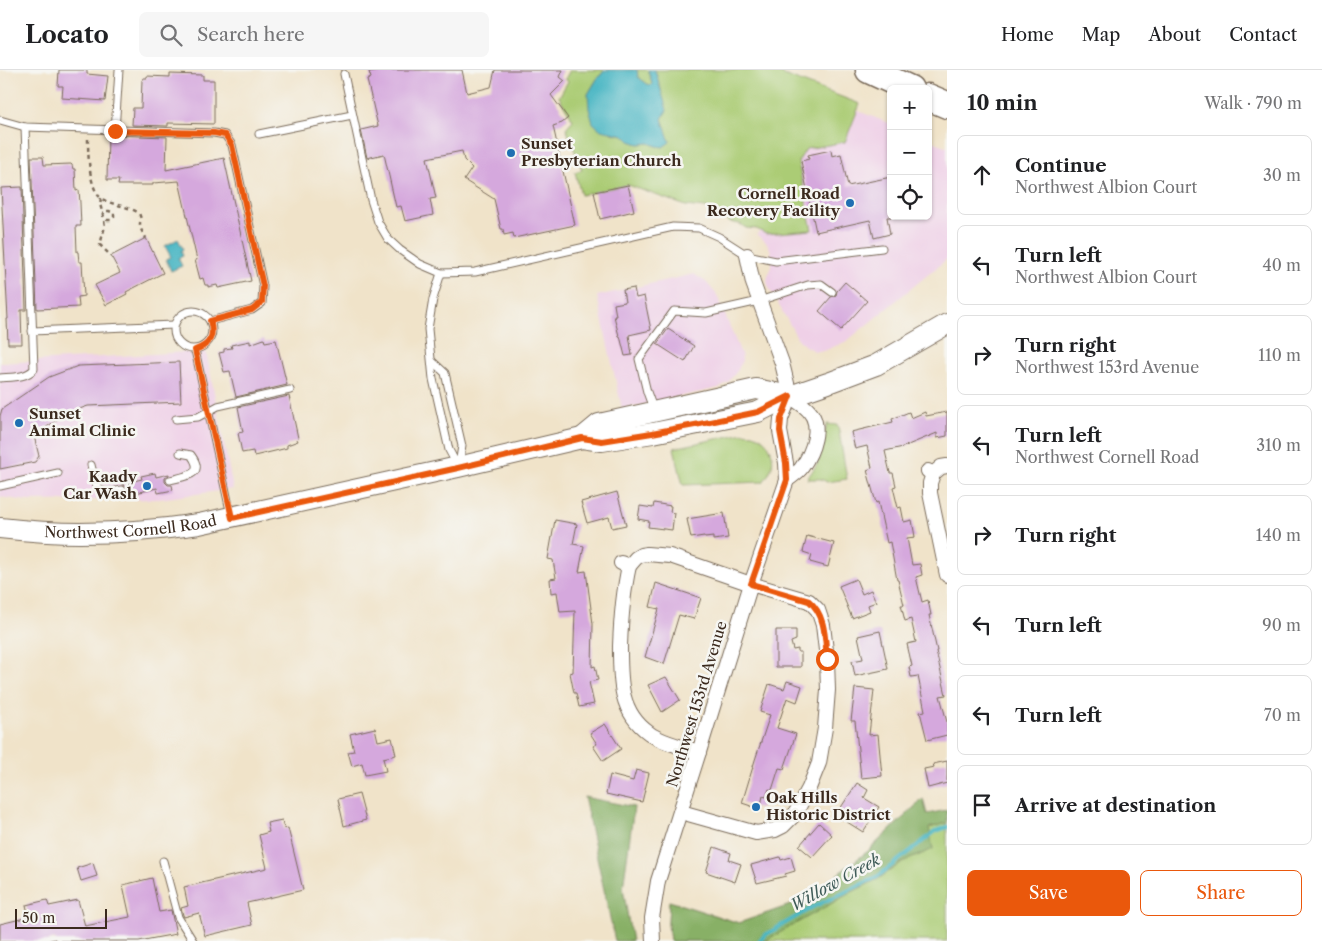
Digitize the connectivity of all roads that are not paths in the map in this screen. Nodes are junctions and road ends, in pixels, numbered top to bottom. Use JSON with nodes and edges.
{"nodes":[{"id":1,"x":119,"y":70,"type":"edge"},
{"id":2,"x":868,"y":70,"type":"edge"},
{"id":3,"x":344,"y":74,"type":"dead end"},
{"id":4,"x":901,"y":85,"type":"edge"},
{"id":5,"x":932,"y":99,"type":"edge"},
{"id":6,"x":947,"y":105,"type":"edge"},
{"id":7,"x":352,"y":116,"type":"junction"},
{"id":8,"x":0,"y":120,"type":"edge"},
{"id":9,"x":24,"y":127,"type":"junction"},
{"id":10,"x":115,"y":131,"type":"junction"},
{"id":11,"x":258,"y":134,"type":"dead end"},
{"id":12,"x":882,"y":248,"type":"dead end"},
{"id":13,"x":748,"y":256,"type":"junction"},
{"id":14,"x":440,"y":273,"type":"junction"},
{"id":15,"x":832,"y":292,"type":"dead end"},
{"id":16,"x":759,"y":301,"type":"junction"},
{"id":17,"x":210,"y":321,"type":"junction"},
{"id":18,"x":947,"y":324,"type":"edge"},
{"id":19,"x":174,"y":326,"type":"junction"},
{"id":20,"x":32,"y":331,"type":"junction"},
{"id":21,"x":195,"y":350,"type":"junction"},
{"id":22,"x":432,"y":361,"type":"junction"},
{"id":23,"x":0,"y":378,"type":"edge"},
{"id":24,"x":290,"y":390,"type":"dead end"},
{"id":25,"x":790,"y":396,"type":"junction"},
{"id":26,"x":209,"y":411,"type":"junction"},
{"id":27,"x":654,"y":412,"type":"junction"},
{"id":28,"x":176,"y":419,"type":"dead end"},
{"id":29,"x":582,"y":438,"type":"junction"},
{"id":30,"x":180,"y":453,"type":"dead end"},
{"id":31,"x":91,"y":465,"type":"dead end"},
{"id":32,"x":947,"y":466,"type":"edge"},
{"id":33,"x":458,"y":468,"type":"junction"},
{"id":34,"x":58,"y":473,"type":"dead end"},
{"id":35,"x":170,"y":480,"type":"dead end"},
{"id":36,"x":787,"y":480,"type":"junction"},
{"id":37,"x":0,"y":486,"type":"edge"},
{"id":38,"x":122,"y":490,"type":"dead end"},
{"id":39,"x":232,"y":518,"type":"junction"},
{"id":40,"x":0,"y":528,"type":"edge"},
{"id":41,"x":947,"y":575,"type":"edge"},
{"id":42,"x":751,"y":584,"type":"junction"},
{"id":43,"x":700,"y":752,"type":"junction"},
{"id":44,"x":681,"y":812,"type":"junction"},
{"id":45,"x":163,"y":861,"type":"dead end"},
{"id":46,"x":194,"y":941,"type":"edge"},
{"id":47,"x":653,"y":941,"type":"edge"}],
"edges":[{"from":1,"to":10,"type":"lane"},
{"from":2,"to":4,"type":"highway"},
{"from":3,"to":7,"type":"lane"},
{"from":5,"to":6,"type":"highway"},
{"from":7,"to":11,"type":"lane"},
{"from":7,"to":14,"type":"lane"},
{"from":8,"to":9,"type":"lane"},
{"from":9,"to":10,"type":"lane"},
{"from":9,"to":20,"type":"lane"},
{"from":10,"to":17,"type":"lane"},
{"from":12,"to":13,"type":"lane"},
{"from":13,"to":14,"type":"lane"},
{"from":13,"to":16,"type":"street"},
{"from":14,"to":22,"type":"lane"},
{"from":15,"to":16,"type":"lane"},
{"from":16,"to":25,"type":"street"},
{"from":16,"to":27,"type":"lane"},
{"from":17,"to":19,"type":"lane"},
{"from":17,"to":21,"type":"lane"},
{"from":18,"to":25,"type":"main road","name":"Northwest Cornell Road"},
{"from":19,"to":20,"type":"lane"},
{"from":19,"to":21,"type":"lane"},
{"from":20,"to":23,"type":"lane"},
{"from":21,"to":26,"type":"lane"},
{"from":22,"to":33,"type":"lane"},
{"from":22,"to":33,"type":"lane"},
{"from":24,"to":26,"type":"lane"},
{"from":25,"to":27,"type":"main road","name":"Northwest Cornell Road"},
{"from":25,"to":29,"type":"main road","name":"Northwest Cornell Road"},
{"from":25,"to":36,"type":"street","name":"Northwest 153rd Avenue"},
{"from":25,"to":36,"type":"street","name":"Northwest 153rd Avenue"},
{"from":26,"to":28,"type":"lane"},
{"from":26,"to":39,"type":"lane"},
{"from":27,"to":29,"type":"main road","name":"Northwest Cornell Road"},
{"from":29,"to":33,"type":"main road","name":"Northwest Cornell Road"},
{"from":30,"to":35,"type":"lane"},
{"from":31,"to":38,"type":"lane"},
{"from":32,"to":41,"type":"street"},
{"from":33,"to":39,"type":"main road","name":"Northwest Cornell Road"},
{"from":34,"to":37,"type":"lane"},
{"from":36,"to":42,"type":"street","name":"Northwest 153rd Avenue"},
{"from":39,"to":40,"type":"main road","name":"Northwest Cornell Road"},
{"from":42,"to":43,"type":"street","name":"Northwest 153rd Avenue"},
{"from":42,"to":43,"type":"street"},
{"from":42,"to":44,"type":"street"},
{"from":43,"to":44,"type":"street","name":"Northwest 153rd Avenue"},
{"from":44,"to":47,"type":"street","name":"Northwest 153rd Avenue"},
{"from":45,"to":46,"type":"lane"}]}
